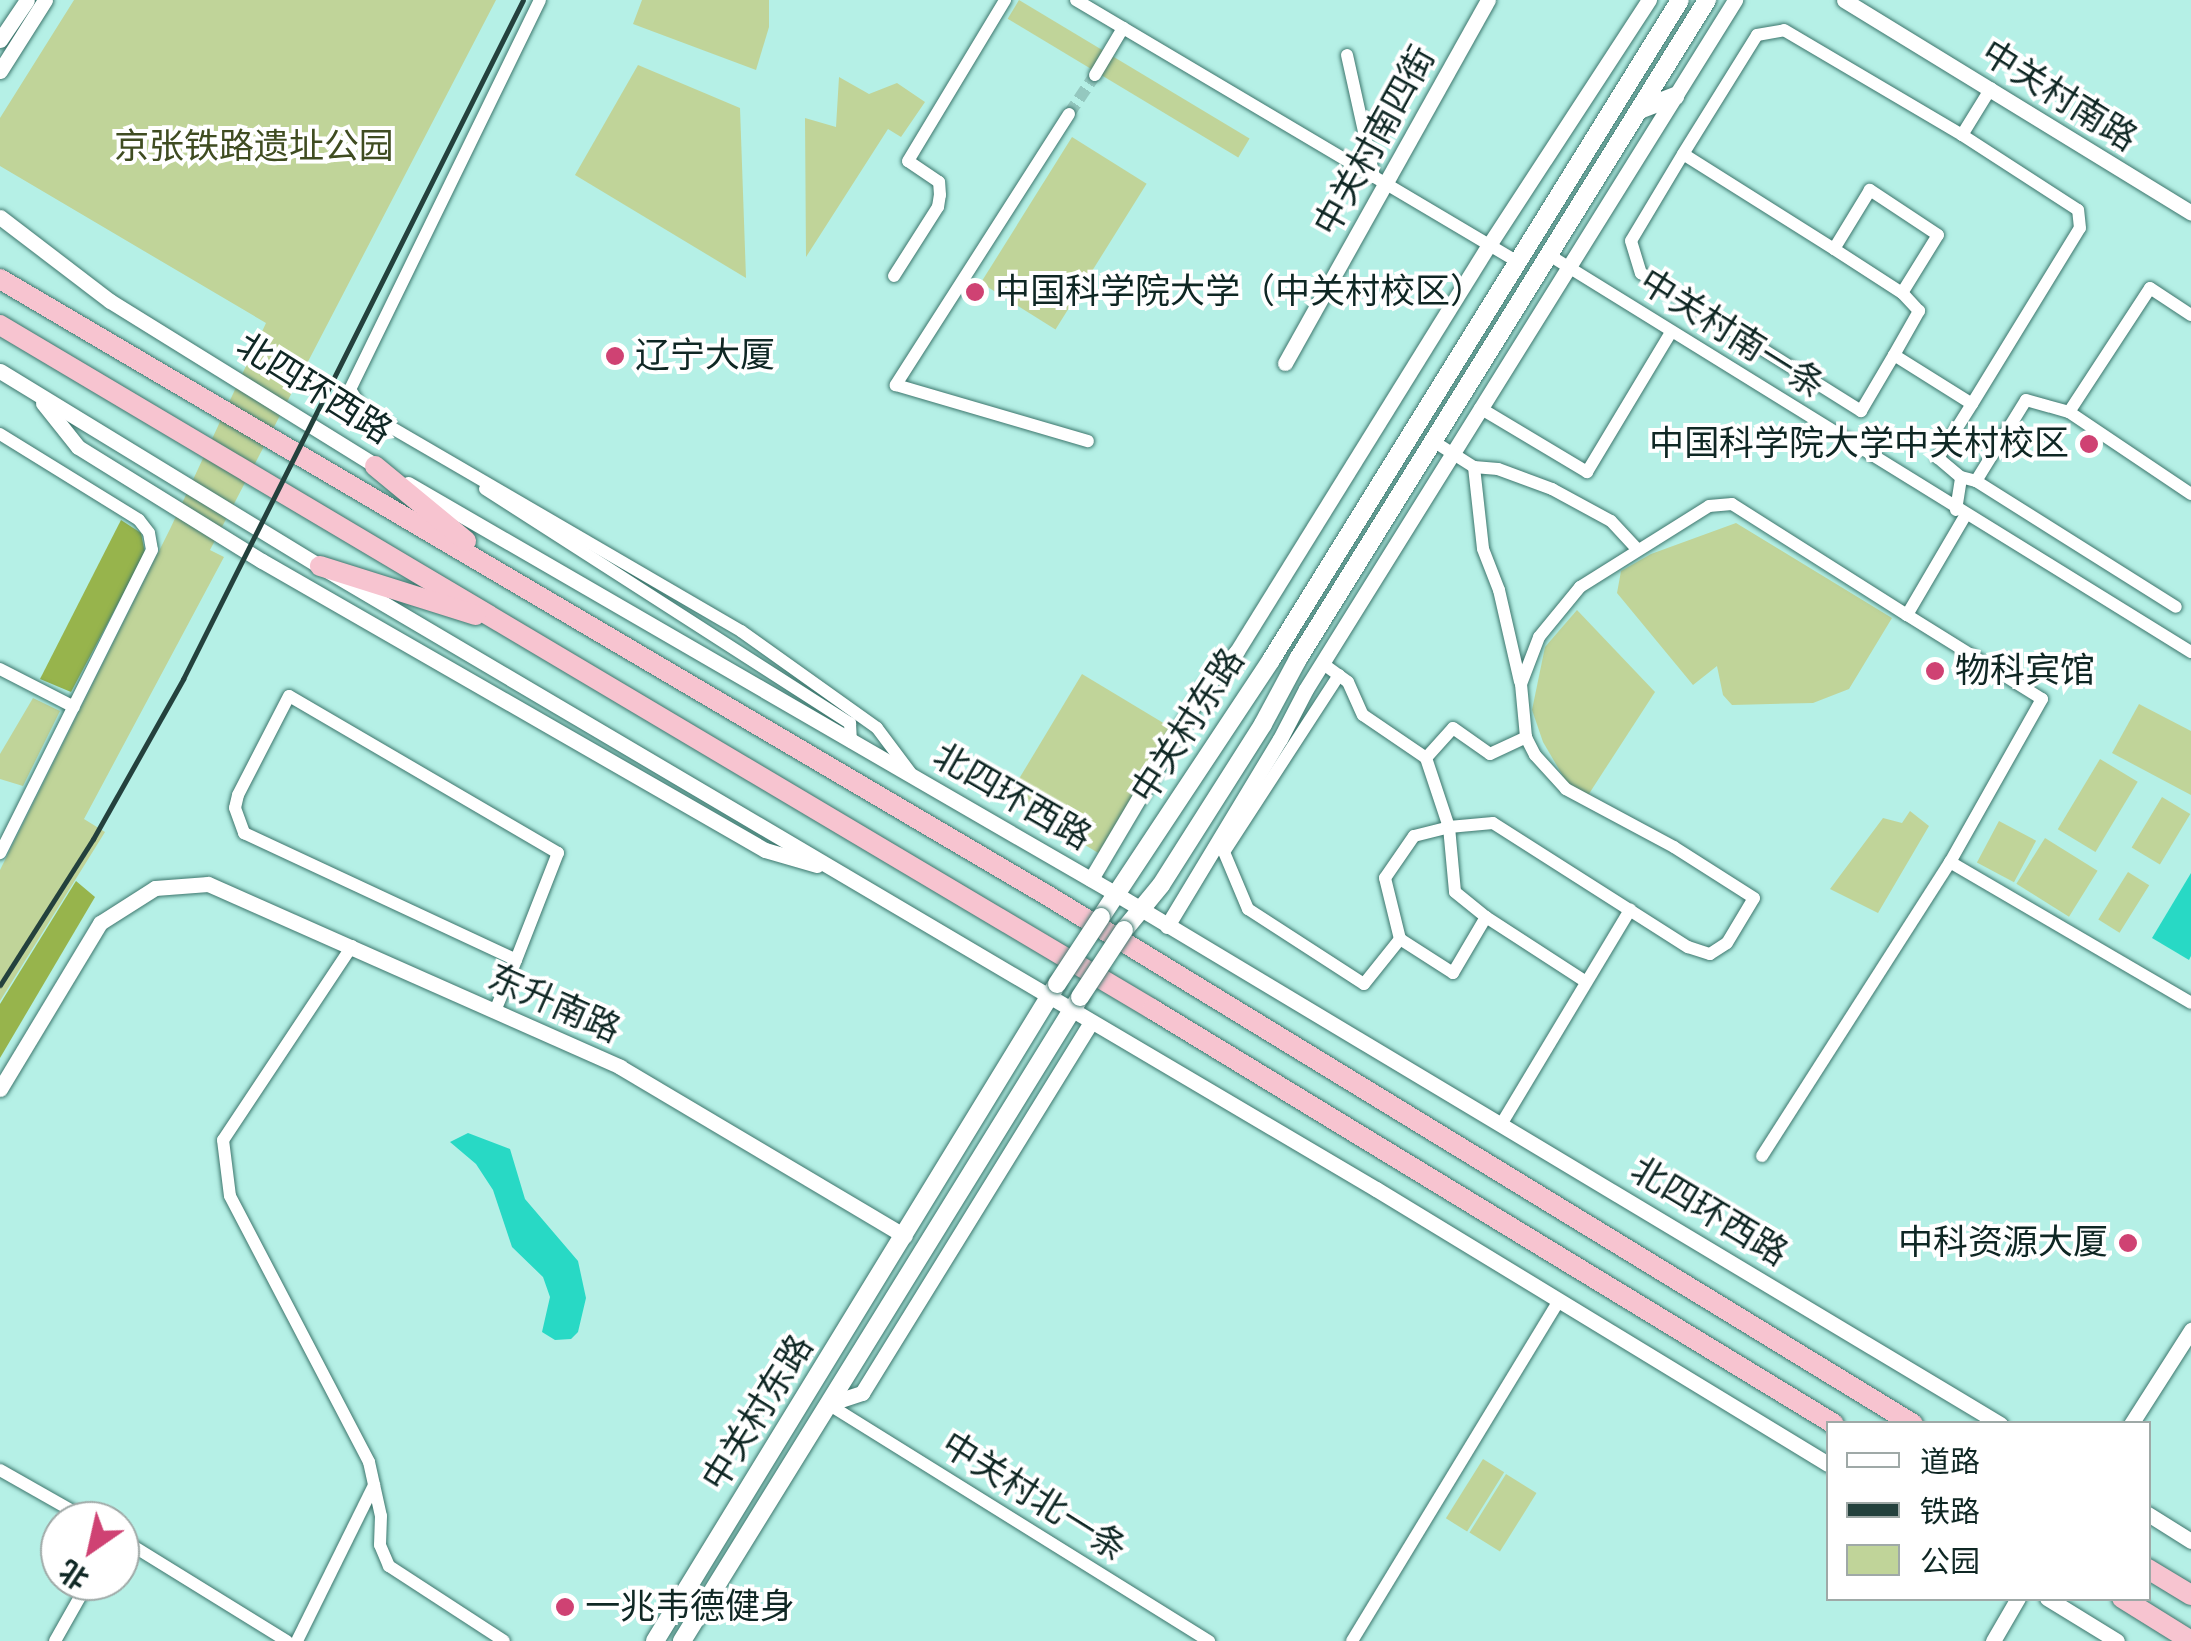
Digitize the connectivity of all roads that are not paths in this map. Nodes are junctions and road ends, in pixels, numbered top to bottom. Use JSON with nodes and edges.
{"nodes":[{"id":1,"x":27,"y":0,"type":"edge"},
{"id":2,"x":45,"y":0,"type":"edge"},
{"id":3,"x":540,"y":0,"type":"edge"},
{"id":4,"x":1006,"y":0,"type":"edge"},
{"id":5,"x":1076,"y":0,"type":"edge"},
{"id":6,"x":1488,"y":0,"type":"edge"},
{"id":7,"x":1650,"y":0,"type":"edge"},
{"id":8,"x":1680,"y":0,"type":"edge"},
{"id":9,"x":1707,"y":0,"type":"edge"},
{"id":10,"x":1735,"y":0,"type":"edge"},
{"id":11,"x":1844,"y":0,"type":"edge"},
{"id":12,"x":1123,"y":28,"type":"junction"},
{"id":13,"x":0,"y":40,"type":"edge"},
{"id":14,"x":1346,"y":55,"type":"dead end"},
{"id":15,"x":0,"y":71,"type":"edge"},
{"id":16,"x":1095,"y":75,"type":"tunnel mouth"},
{"id":17,"x":1991,"y":88,"type":"junction"},
{"id":18,"x":1675,"y":96,"type":"junction"},
{"id":19,"x":1638,"y":110,"type":"junction"},
{"id":20,"x":1069,"y":114,"type":"tunnel mouth"},
{"id":21,"x":1962,"y":135,"type":"junction"},
{"id":22,"x":1683,"y":154,"type":"junction"},
{"id":23,"x":1379,"y":180,"type":"junction"},
{"id":24,"x":2191,"y":213,"type":"edge"},
{"id":25,"x":0,"y":216,"type":"edge"},
{"id":26,"x":1489,"y":245,"type":"junction"},
{"id":27,"x":1834,"y":249,"type":"junction"},
{"id":28,"x":1549,"y":255,"type":"junction"},
{"id":29,"x":1518,"y":262,"type":"junction"},
{"id":30,"x":1568,"y":267,"type":"junction"},
{"id":31,"x":894,"y":276,"type":"dead end"},
{"id":32,"x":0,"y":279,"type":"edge"},
{"id":33,"x":1902,"y":293,"type":"junction"},
{"id":34,"x":2191,"y":315,"type":"edge"},
{"id":35,"x":0,"y":324,"type":"edge"},
{"id":36,"x":1671,"y":332,"type":"junction"},
{"id":37,"x":1894,"y":355,"type":"junction"},
{"id":38,"x":1285,"y":363,"type":"dead end"},
{"id":39,"x":0,"y":371,"type":"edge"},
{"id":40,"x":34,"y":392,"type":"junction"},
{"id":41,"x":1972,"y":404,"type":"junction"},
{"id":42,"x":1480,"y":408,"type":"junction"},
{"id":43,"x":2069,"y":412,"type":"junction"},
{"id":44,"x":0,"y":434,"type":"edge"},
{"id":45,"x":1088,"y":442,"type":"dead end"},
{"id":46,"x":1433,"y":442,"type":"junction"},
{"id":47,"x":1452,"y":454,"type":"junction"},
{"id":48,"x":376,"y":466,"type":"junction"},
{"id":49,"x":1474,"y":467,"type":"junction"},
{"id":50,"x":459,"y":469,"type":"junction"},
{"id":51,"x":1961,"y":477,"type":"junction"},
{"id":52,"x":1976,"y":481,"type":"junction"},
{"id":53,"x":2191,"y":494,"type":"edge"},
{"id":54,"x":1960,"y":513,"type":"junction"},
{"id":55,"x":1637,"y":549,"type":"junction"},
{"id":56,"x":320,"y":566,"type":"junction"},
{"id":57,"x":514,"y":581,"type":"junction"},
{"id":58,"x":2176,"y":607,"type":"dead end"},
{"id":59,"x":1907,"y":615,"type":"junction"},
{"id":60,"x":512,"y":627,"type":"junction"},
{"id":61,"x":2191,"y":652,"type":"edge"},
{"id":62,"x":1322,"y":663,"type":"junction"},
{"id":63,"x":0,"y":670,"type":"edge"},
{"id":64,"x":1339,"y":675,"type":"junction"},
{"id":65,"x":1521,"y":684,"type":"junction"},
{"id":66,"x":74,"y":707,"type":"junction"},
{"id":67,"x":1526,"y":737,"type":"junction"},
{"id":68,"x":851,"y":742,"type":"junction"},
{"id":69,"x":1426,"y":758,"type":"junction"},
{"id":70,"x":914,"y":778,"type":"junction"},
{"id":71,"x":1449,"y":827,"type":"junction"},
{"id":72,"x":0,"y":853,"type":"edge"},
{"id":73,"x":1950,"y":862,"type":"junction"},
{"id":74,"x":842,"y":872,"type":"junction"},
{"id":75,"x":1090,"y":880,"type":"junction"},
{"id":76,"x":1116,"y":894,"type":"junction"},
{"id":77,"x":1140,"y":909,"type":"junction"},
{"id":78,"x":1630,"y":910,"type":"junction"},
{"id":79,"x":1486,"y":917,"type":"junction"},
{"id":80,"x":1166,"y":926,"type":"junction"},
{"id":81,"x":1400,"y":940,"type":"junction"},
{"id":82,"x":352,"y":946,"type":"junction"},
{"id":83,"x":516,"y":960,"type":"junction"},
{"id":84,"x":1586,"y":982,"type":"junction"},
{"id":85,"x":1053,"y":991,"type":"junction"},
{"id":86,"x":2191,"y":1003,"type":"edge"},
{"id":87,"x":1075,"y":1004,"type":"junction"},
{"id":88,"x":496,"y":1011,"type":"junction"},
{"id":89,"x":1090,"y":1022,"type":"junction"},
{"id":90,"x":0,"y":1089,"type":"edge"},
{"id":91,"x":1502,"y":1122,"type":"junction"},
{"id":92,"x":1762,"y":1156,"type":"dead end"},
{"id":93,"x":905,"y":1236,"type":"junction"},
{"id":94,"x":1559,"y":1300,"type":"junction"},
{"id":95,"x":2191,"y":1330,"type":"edge"},
{"id":96,"x":828,"y":1404,"type":"junction"},
{"id":97,"x":1829,"y":1421,"type":"edge"},
{"id":98,"x":1907,"y":1421,"type":"edge"},
{"id":99,"x":1995,"y":1421,"type":"edge"},
{"id":100,"x":2133,"y":1421,"type":"edge"},
{"id":101,"x":1826,"y":1463,"type":"edge"},
{"id":102,"x":0,"y":1470,"type":"edge"},
{"id":103,"x":374,"y":1485,"type":"junction"},
{"id":104,"x":55,"y":1501,"type":"edge"},
{"id":105,"x":2151,"y":1516,"type":"edge"},
{"id":106,"x":2191,"y":1541,"type":"edge"},
{"id":107,"x":140,"y":1550,"type":"edge"},
{"id":108,"x":2151,"y":1571,"type":"edge"},
{"id":109,"x":2191,"y":1595,"type":"edge"},
{"id":110,"x":78,"y":1601,"type":"edge"},
{"id":111,"x":2016,"y":1601,"type":"edge"},
{"id":112,"x":2052,"y":1601,"type":"edge"},
{"id":113,"x":2127,"y":1601,"type":"edge"},
{"id":114,"x":56,"y":1641,"type":"edge"},
{"id":115,"x":287,"y":1641,"type":"edge"},
{"id":116,"x":297,"y":1641,"type":"edge"},
{"id":117,"x":504,"y":1641,"type":"edge"},
{"id":118,"x":655,"y":1641,"type":"edge"},
{"id":119,"x":682,"y":1641,"type":"edge"},
{"id":120,"x":1209,"y":1641,"type":"edge"},
{"id":121,"x":1352,"y":1641,"type":"edge"},
{"id":122,"x":1993,"y":1641,"type":"edge"},
{"id":123,"x":2117,"y":1641,"type":"edge"},
{"id":124,"x":2191,"y":1641,"type":"edge"}],
"edges":[{"from":1,"to":13,"type":"street"},
{"from":2,"to":15,"type":"street"},
{"from":3,"to":50,"type":"street"},
{"from":4,"to":31,"type":"street"},
{"from":5,"to":12,"type":"street"},
{"from":6,"to":23,"type":"street","name":"中关村南四街"},
{"from":7,"to":26,"type":"street","name":"中关村东路"},
{"from":8,"to":29,"type":"main road","name":"中关村东路"},
{"from":9,"to":19,"type":"main road","name":"中关村东路"},
{"from":10,"to":18,"type":"street"},
{"from":11,"to":17,"type":"street","name":"中关村南路"},
{"from":12,"to":16,"type":"street"},
{"from":12,"to":23,"type":"street"},
{"from":14,"to":23,"type":"street"},
{"from":17,"to":21,"type":"street"},
{"from":17,"to":24,"type":"street","name":"中关村南路"},
{"from":18,"to":19,"type":"main road"},
{"from":18,"to":30,"type":"street"},
{"from":19,"to":28,"type":"main road","name":"中关村东路"},
{"from":20,"to":45,"type":"street"},
{"from":21,"to":22,"type":"street"},
{"from":21,"to":41,"type":"street"},
{"from":22,"to":27,"type":"street"},
{"from":22,"to":37,"type":"street"},
{"from":23,"to":26,"type":"street"},
{"from":23,"to":38,"type":"street","name":"中关村南四街"},
{"from":25,"to":48,"type":"street","name":"北四环西路"},
{"from":26,"to":29,"type":"street"},
{"from":26,"to":75,"type":"street","name":"中关村东路"},
{"from":27,"to":33,"type":"street"},
{"from":27,"to":33,"type":"street"},
{"from":28,"to":30,"type":"street","name":"中关村南一条"},
{"from":28,"to":46,"type":"main road","name":"中关村东路"},
{"from":29,"to":76,"type":"main road","name":"中关村东路"},
{"from":30,"to":36,"type":"street","name":"中关村南一条"},
{"from":30,"to":42,"type":"street"},
{"from":32,"to":57,"type":"highway","name":"北四环西路"},
{"from":33,"to":37,"type":"street"},
{"from":34,"to":43,"type":"street"},
{"from":35,"to":60,"type":"highway"},
{"from":36,"to":42,"type":"street"},
{"from":36,"to":54,"type":"street","name":"中关村南一条"},
{"from":37,"to":41,"type":"street"},
{"from":39,"to":40,"type":"street"},
{"from":40,"to":56,"type":"street"},
{"from":40,"to":74,"type":"street"},
{"from":41,"to":51,"type":"street"},
{"from":42,"to":47,"type":"street"},
{"from":43,"to":52,"type":"street"},
{"from":43,"to":53,"type":"street"},
{"from":44,"to":66,"type":"street"},
{"from":46,"to":47,"type":"street"},
{"from":46,"to":77,"type":"main road","name":"中关村东路"},
{"from":47,"to":49,"type":"street"},
{"from":47,"to":62,"type":"street"},
{"from":48,"to":57,"type":"highway"},
{"from":48,"to":68,"type":"street","name":"北四环西路"},
{"from":49,"to":55,"type":"street"},
{"from":49,"to":65,"type":"street"},
{"from":50,"to":68,"type":"street"},
{"from":50,"to":70,"type":"street"},
{"from":51,"to":52,"type":"street"},
{"from":51,"to":54,"type":"street"},
{"from":52,"to":58,"type":"street"},
{"from":54,"to":59,"type":"street"},
{"from":54,"to":61,"type":"street","name":"中关村南一条"},
{"from":55,"to":59,"type":"street"},
{"from":55,"to":65,"type":"street"},
{"from":56,"to":60,"type":"highway"},
{"from":56,"to":74,"type":"street"},
{"from":57,"to":98,"type":"highway","name":"北四环西路"},
{"from":59,"to":73,"type":"street"},
{"from":60,"to":97,"type":"highway"},
{"from":62,"to":64,"type":"street"},
{"from":62,"to":80,"type":"street"},
{"from":63,"to":66,"type":"street"},
{"from":64,"to":69,"type":"street"},
{"from":64,"to":81,"type":"street"},
{"from":65,"to":67,"type":"street"},
{"from":66,"to":72,"type":"street"},
{"from":67,"to":69,"type":"street"},
{"from":67,"to":78,"type":"street"},
{"from":68,"to":70,"type":"street","name":"北四环西路"},
{"from":69,"to":71,"type":"street"},
{"from":70,"to":75,"type":"street","name":"北四环西路"},
{"from":71,"to":78,"type":"street"},
{"from":71,"to":79,"type":"street"},
{"from":71,"to":81,"type":"street"},
{"from":73,"to":86,"type":"street"},
{"from":73,"to":92,"type":"street"},
{"from":74,"to":85,"type":"street"},
{"from":75,"to":76,"type":"street","name":"北四环西路"},
{"from":76,"to":77,"type":"street","name":"北四环西路"},
{"from":76,"to":85,"type":"main road","name":"中关村东路","bridge":true},
{"from":77,"to":80,"type":"street","name":"北四环西路"},
{"from":77,"to":87,"type":"main road","name":"中关村东路","bridge":true},
{"from":78,"to":84,"type":"street"},
{"from":79,"to":81,"type":"street"},
{"from":79,"to":84,"type":"street"},
{"from":80,"to":91,"type":"street","name":"北四环西路"},
{"from":82,"to":88,"type":"street","name":"东升南路"},
{"from":82,"to":90,"type":"street","name":"东升南路"},
{"from":82,"to":103,"type":"street"},
{"from":83,"to":83,"type":"street"},
{"from":83,"to":88,"type":"street"},
{"from":84,"to":91,"type":"street"},
{"from":85,"to":87,"type":"street"},
{"from":85,"to":93,"type":"main road","name":"中关村东路"},
{"from":87,"to":89,"type":"street"},
{"from":87,"to":96,"type":"main road","name":"中关村东路"},
{"from":88,"to":93,"type":"street","name":"东升南路"},
{"from":89,"to":94,"type":"street"},
{"from":89,"to":96,"type":"street","name":"中关村东路"},
{"from":91,"to":99,"type":"street","name":"北四环西路"},
{"from":93,"to":118,"type":"main road","name":"中关村东路"},
{"from":94,"to":101,"type":"street"},
{"from":94,"to":121,"type":"street"},
{"from":95,"to":100,"type":"street"},
{"from":96,"to":119,"type":"main road","name":"中关村东路"},
{"from":96,"to":120,"type":"street","name":"中关村北一条"},
{"from":102,"to":104,"type":"street"},
{"from":103,"to":116,"type":"street"},
{"from":103,"to":117,"type":"street"},
{"from":105,"to":106,"type":"street"},
{"from":107,"to":115,"type":"street"},
{"from":108,"to":109,"type":"highway"},
{"from":110,"to":114,"type":"street"},
{"from":111,"to":122,"type":"street"},
{"from":112,"to":123,"type":"street"},
{"from":113,"to":124,"type":"highway"}]}
